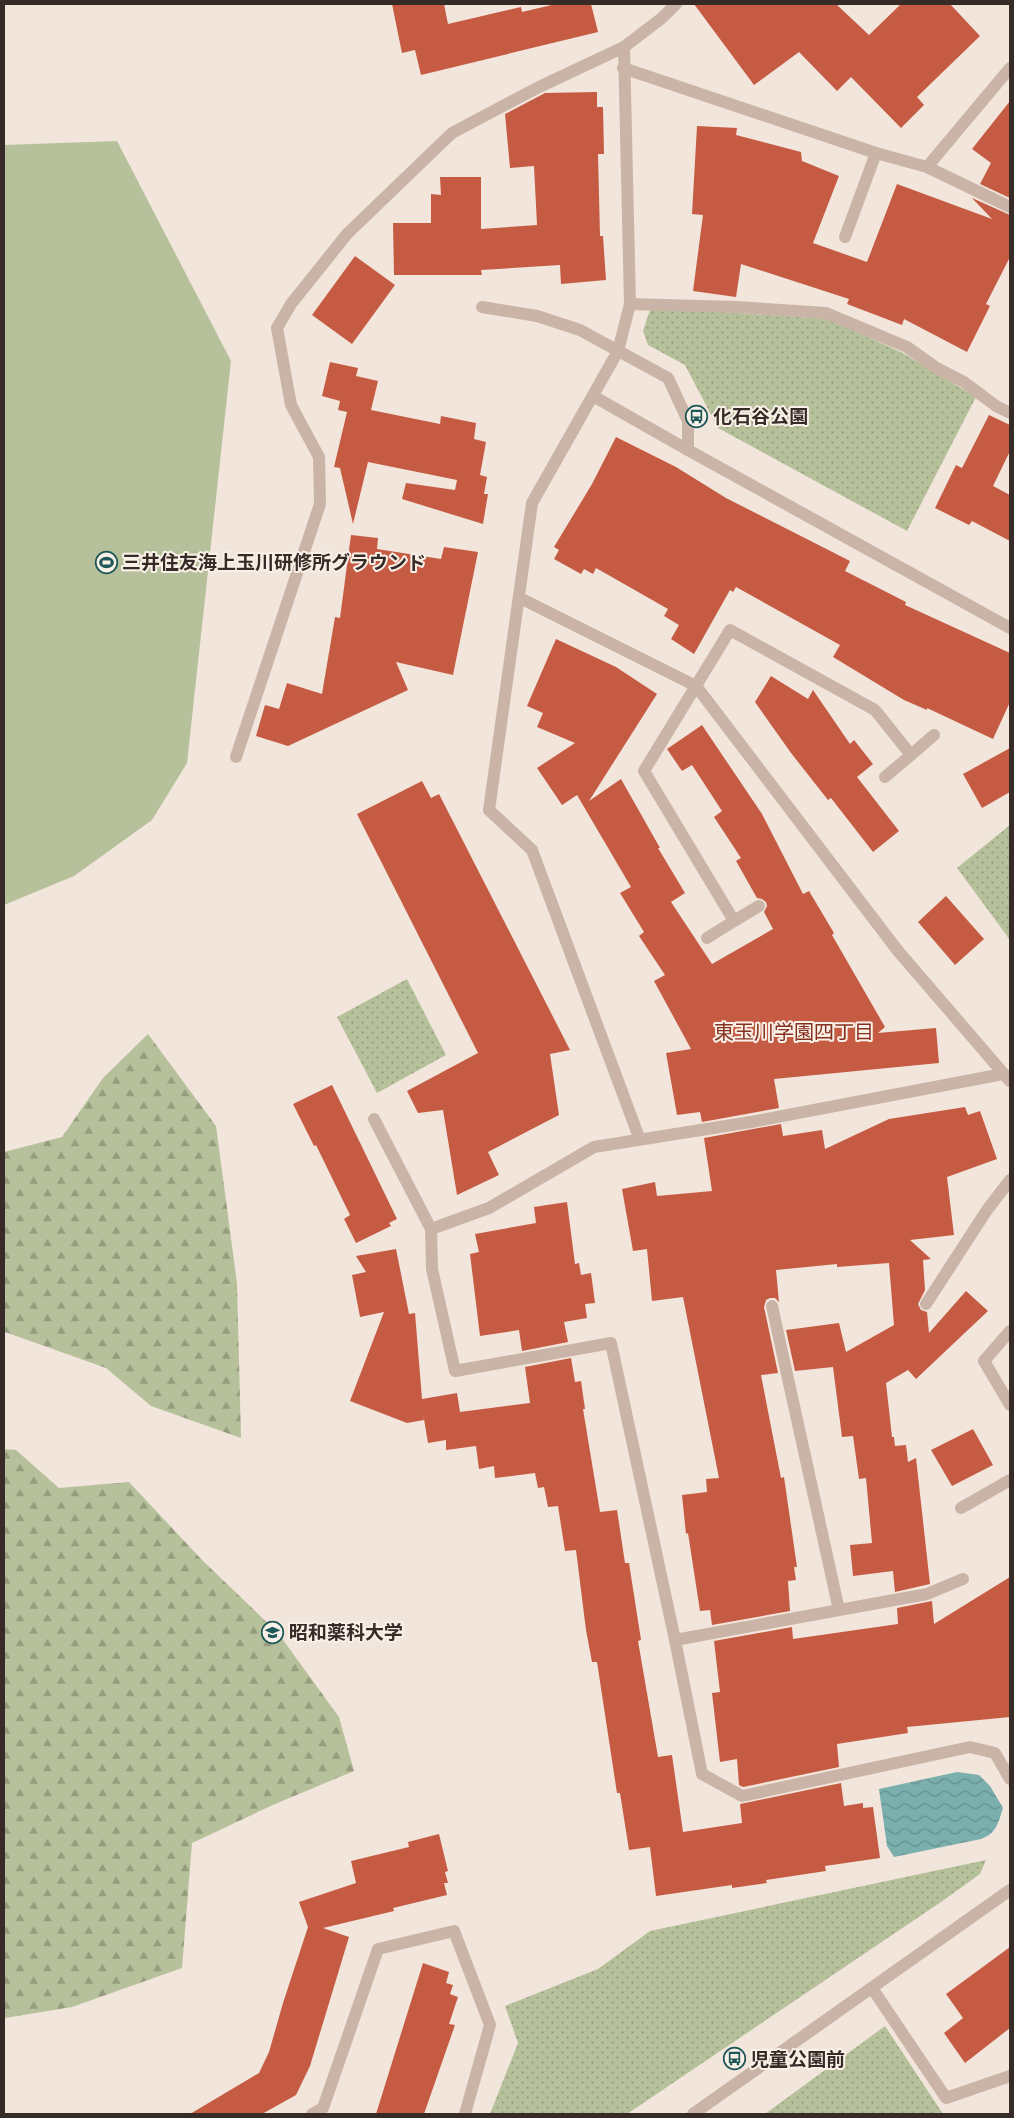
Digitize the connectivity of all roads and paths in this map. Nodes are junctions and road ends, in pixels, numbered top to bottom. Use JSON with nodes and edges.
{"nodes":[{"id":1,"x":676,"y":4,"type":"edge"},
{"id":2,"x":624,"y":47,"type":"junction"},
{"id":3,"x":623,"y":68,"type":"junction"},
{"id":4,"x":1010,"y":68,"type":"edge"},
{"id":5,"x":876,"y":153,"type":"junction"},
{"id":6,"x":927,"y":167,"type":"junction"},
{"id":7,"x":1010,"y":207,"type":"edge"},
{"id":8,"x":845,"y":237,"type":"dead end"},
{"id":9,"x":630,"y":304,"type":"junction"},
{"id":10,"x":482,"y":306,"type":"dead end"},
{"id":11,"x":618,"y":351,"type":"junction"},
{"id":12,"x":593,"y":396,"type":"junction"},
{"id":13,"x":1010,"y":413,"type":"edge"},
{"id":14,"x":688,"y":450,"type":"junction"},
{"id":15,"x":520,"y":598,"type":"junction"},
{"id":16,"x":1010,"y":628,"type":"edge"},
{"id":17,"x":696,"y":686,"type":"junction"},
{"id":18,"x":934,"y":735,"type":"dead end"},
{"id":19,"x":910,"y":755,"type":"junction"},
{"id":20,"x":236,"y":757,"type":"dead end"},
{"id":21,"x":885,"y":778,"type":"dead end"},
{"id":22,"x":759,"y":906,"type":"dead end"},
{"id":23,"x":734,"y":921,"type":"junction"},
{"id":24,"x":707,"y":938,"type":"dead end"},
{"id":25,"x":1007,"y":1077,"type":"edge"},
{"id":26,"x":374,"y":1119,"type":"dead end"},
{"id":27,"x":640,"y":1140,"type":"junction"},
{"id":28,"x":1010,"y":1180,"type":"edge"},
{"id":29,"x":431,"y":1229,"type":"junction"},
{"id":30,"x":926,"y":1304,"type":"dead end"},
{"id":31,"x":772,"y":1306,"type":"dead end"},
{"id":32,"x":1010,"y":1331,"type":"edge"},
{"id":33,"x":1010,"y":1405,"type":"edge"},
{"id":34,"x":1010,"y":1480,"type":"edge"},
{"id":35,"x":961,"y":1508,"type":"dead end"},
{"id":36,"x":963,"y":1579,"type":"dead end"},
{"id":37,"x":838,"y":1610,"type":"junction"},
{"id":38,"x":675,"y":1640,"type":"junction"},
{"id":39,"x":1010,"y":1779,"type":"edge"},
{"id":40,"x":1010,"y":1890,"type":"edge"},
{"id":41,"x":872,"y":1988,"type":"junction"},
{"id":42,"x":1010,"y":2076,"type":"edge"},
{"id":43,"x":312,"y":2114,"type":"edge"},
{"id":44,"x":465,"y":2114,"type":"edge"},
{"id":45,"x":693,"y":2114,"type":"edge"}],
"edges":[{"from":1,"to":2,"type":"street"},
{"from":2,"to":3,"type":"street"},
{"from":2,"to":20,"type":"street"},
{"from":3,"to":5,"type":"street"},
{"from":3,"to":9,"type":"street"},
{"from":4,"to":6,"type":"street"},
{"from":5,"to":6,"type":"street"},
{"from":5,"to":8,"type":"street"},
{"from":6,"to":7,"type":"street"},
{"from":9,"to":11,"type":"street"},
{"from":9,"to":13,"type":"street"},
{"from":10,"to":11,"type":"street"},
{"from":11,"to":12,"type":"street"},
{"from":11,"to":14,"type":"street"},
{"from":12,"to":14,"type":"street"},
{"from":12,"to":15,"type":"street"},
{"from":14,"to":16,"type":"street"},
{"from":15,"to":17,"type":"street"},
{"from":15,"to":27,"type":"street"},
{"from":17,"to":19,"type":"street"},
{"from":17,"to":23,"type":"street"},
{"from":17,"to":25,"type":"street"},
{"from":18,"to":19,"type":"street"},
{"from":19,"to":21,"type":"street"},
{"from":22,"to":23,"type":"street"},
{"from":23,"to":24,"type":"street"},
{"from":25,"to":27,"type":"street"},
{"from":26,"to":29,"type":"street"},
{"from":27,"to":29,"type":"street"},
{"from":28,"to":30,"type":"street"},
{"from":29,"to":38,"type":"street"},
{"from":31,"to":37,"type":"street"},
{"from":32,"to":33,"type":"street"},
{"from":34,"to":35,"type":"street"},
{"from":36,"to":37,"type":"street"},
{"from":37,"to":38,"type":"street"},
{"from":38,"to":39,"type":"street"},
{"from":40,"to":41,"type":"street"},
{"from":41,"to":42,"type":"street"},
{"from":41,"to":45,"type":"street"},
{"from":43,"to":44,"type":"street"}]}
